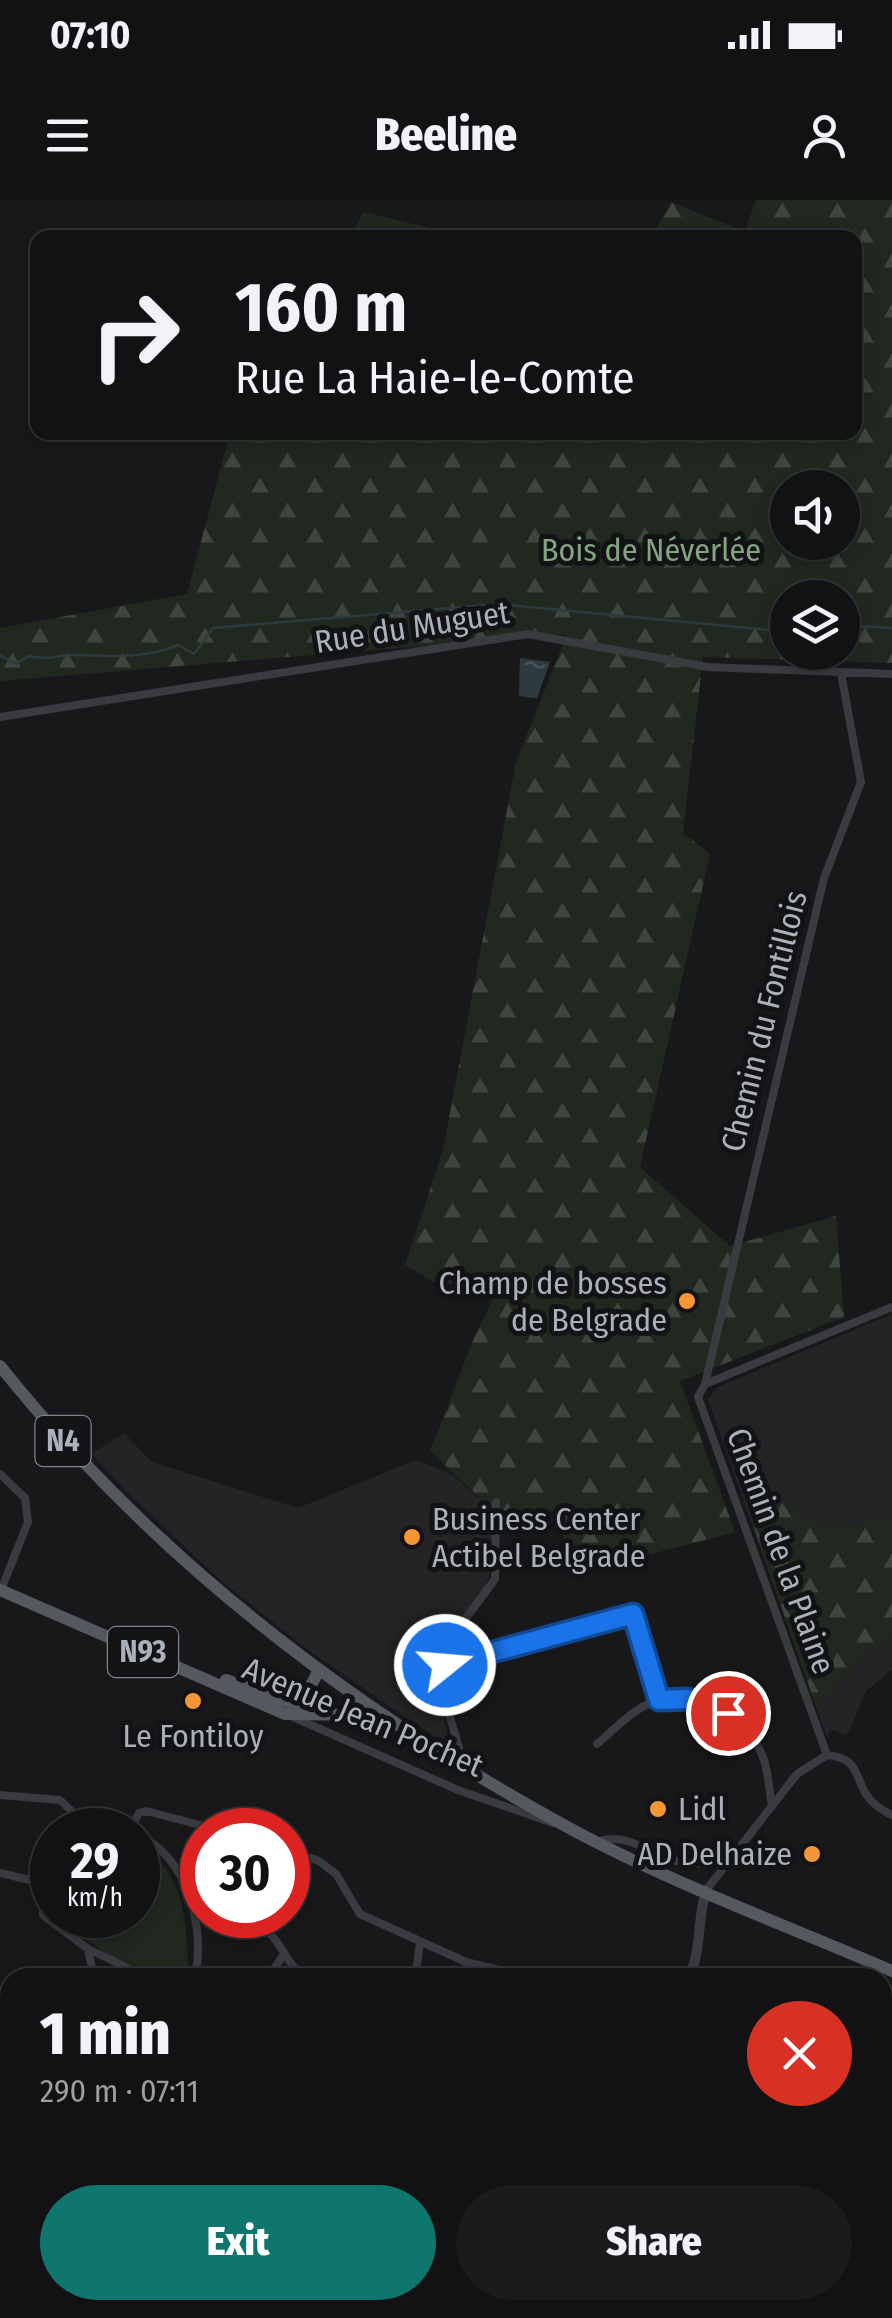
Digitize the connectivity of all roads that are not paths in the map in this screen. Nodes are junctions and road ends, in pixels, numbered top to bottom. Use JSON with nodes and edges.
{"nodes":[{"id":1,"x":841,"y":673,"type":"junction"},
{"id":2,"x":892,"y":674,"type":"edge"},
{"id":3,"x":0,"y":717,"type":"edge"},
{"id":4,"x":892,"y":1308,"type":"edge"},
{"id":5,"x":0,"y":1366,"type":"edge"},
{"id":6,"x":705,"y":1384,"type":"junction"},
{"id":7,"x":0,"y":1474,"type":"edge"},
{"id":8,"x":496,"y":1502,"type":"dead end"},
{"id":9,"x":0,"y":1590,"type":"edge"},
{"id":10,"x":445,"y":1665,"type":"junction"},
{"id":11,"x":318,"y":1672,"type":"junction"},
{"id":12,"x":659,"y":1700,"type":"junction"},
{"id":13,"x":288,"y":1709,"type":"junction"},
{"id":14,"x":373,"y":1709,"type":"junction"},
{"id":15,"x":409,"y":1732,"type":"junction"},
{"id":16,"x":597,"y":1744,"type":"dead end"},
{"id":17,"x":827,"y":1754,"type":"junction"},
{"id":18,"x":464,"y":1765,"type":"junction"},
{"id":19,"x":0,"y":1794,"type":"edge"},
{"id":20,"x":772,"y":1806,"type":"junction"},
{"id":21,"x":69,"y":1808,"type":"edge"},
{"id":22,"x":892,"y":1814,"type":"edge"},
{"id":23,"x":562,"y":1824,"type":"junction"},
{"id":24,"x":599,"y":1841,"type":"junction"},
{"id":25,"x":160,"y":1851,"type":"edge"},
{"id":26,"x":310,"y":1857,"type":"edge"},
{"id":27,"x":733,"y":1857,"type":"junction"},
{"id":28,"x":0,"y":1873,"type":"edge"},
{"id":29,"x":30,"y":1880,"type":"edge"},
{"id":30,"x":707,"y":1890,"type":"junction"},
{"id":31,"x":73,"y":1938,"type":"edge"},
{"id":32,"x":272,"y":1938,"type":"edge"},
{"id":33,"x":420,"y":1944,"type":"junction"},
{"id":34,"x":88,"y":1949,"type":"junction"},
{"id":35,"x":284,"y":1954,"type":"junction"},
{"id":36,"x":92,"y":1968,"type":"edge"},
{"id":37,"x":127,"y":1968,"type":"edge"},
{"id":38,"x":195,"y":1968,"type":"edge"},
{"id":39,"x":275,"y":1968,"type":"edge"},
{"id":40,"x":295,"y":1968,"type":"edge"},
{"id":41,"x":416,"y":1968,"type":"edge"},
{"id":42,"x":491,"y":1968,"type":"edge"},
{"id":43,"x":694,"y":1968,"type":"edge"},
{"id":44,"x":885,"y":1968,"type":"edge"}],
"edges":[{"from":1,"to":2,"type":"street","name":"Rue du Muguet"},
{"from":1,"to":3,"type":"street","name":"Rue du Muguet"},
{"from":1,"to":6,"type":"street","name":"Chemin du Fontillois"},
{"from":4,"to":6,"type":"street"},
{"from":5,"to":11,"type":"main road","number":"N4"},
{"from":6,"to":17,"type":"street","name":"Chemin de la Plaine"},
{"from":7,"to":9,"type":"street"},
{"from":8,"to":10,"type":"street"},
{"from":9,"to":13,"type":"main road","name":"Avenue Jean Pochet","number":"N93"},
{"from":9,"to":13,"type":"main road","number":"N93"},
{"from":10,"to":12,"type":"street"},
{"from":10,"to":18,"type":"street"},
{"from":11,"to":13,"type":"main road"},
{"from":11,"to":14,"type":"main road","number":"N4"},
{"from":12,"to":16,"type":"street"},
{"from":12,"to":20,"type":"street"},
{"from":13,"to":14,"type":"main road"},
{"from":13,"to":15,"type":"main road","number":"N93"},
{"from":13,"to":23,"type":"street","name":"Avenue Jean Pochet"},
{"from":14,"to":15,"type":"main road","number":"N4"},
{"from":15,"to":18,"type":"main road","number":"N4"},
{"from":17,"to":20,"type":"street"},
{"from":17,"to":22,"type":"street"},
{"from":18,"to":23,"type":"main road","number":"N4"},
{"from":19,"to":21,"type":"street"},
{"from":20,"to":27,"type":"street"},
{"from":23,"to":24,"type":"main road","name":"Avenue Jean Pochet","number":"N4"},
{"from":24,"to":27,"type":"street"},
{"from":24,"to":30,"type":"main road","name":"Avenue Jean Pochet","number":"N4"},
{"from":25,"to":38,"type":"street"},
{"from":26,"to":33,"type":"street"},
{"from":27,"to":30,"type":"street"},
{"from":28,"to":29,"type":"street"},
{"from":30,"to":43,"type":"street"},
{"from":30,"to":44,"type":"main road","number":"N4"},
{"from":31,"to":34,"type":"street"},
{"from":32,"to":35,"type":"street"},
{"from":33,"to":41,"type":"street"},
{"from":33,"to":42,"type":"street"},
{"from":34,"to":36,"type":"street"},
{"from":34,"to":37,"type":"street"},
{"from":35,"to":39,"type":"street"},
{"from":35,"to":40,"type":"street"}]}
